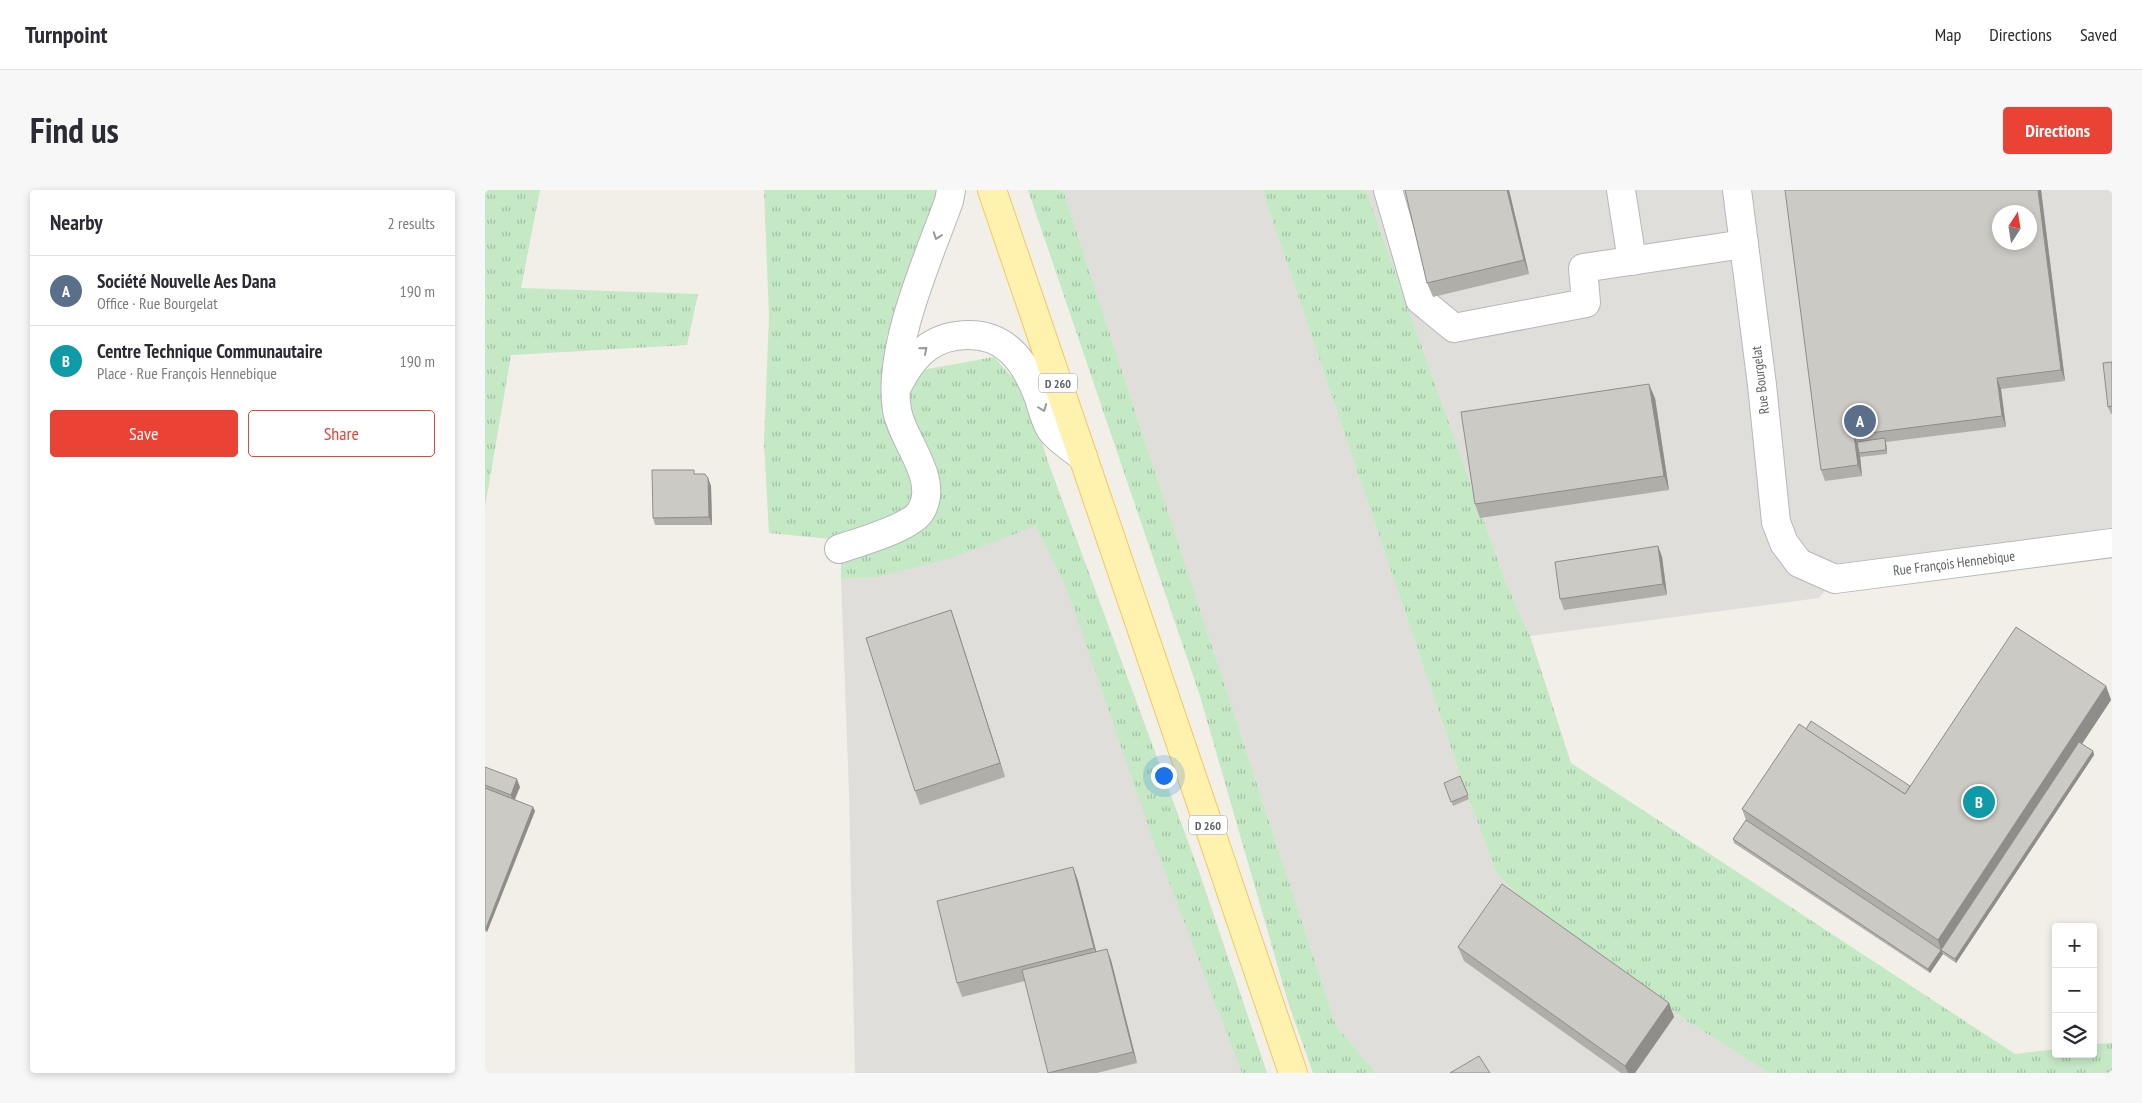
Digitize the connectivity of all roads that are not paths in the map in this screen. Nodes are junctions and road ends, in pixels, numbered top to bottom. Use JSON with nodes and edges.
{"nodes":[{"id":1,"x":951,"y":190,"type":"edge"},
{"id":2,"x":992,"y":190,"type":"edge"},
{"id":3,"x":1388,"y":190,"type":"edge"},
{"id":4,"x":1621,"y":190,"type":"edge"},
{"id":5,"x":1737,"y":190,"type":"edge"},
{"id":6,"x":1743,"y":244,"type":"junction"},
{"id":7,"x":1632,"y":260,"type":"junction"},
{"id":8,"x":897,"y":389,"type":"junction"},
{"id":9,"x":1083,"y":458,"type":"junction"},
{"id":10,"x":2112,"y":543,"type":"edge"},
{"id":11,"x":839,"y":549,"type":"dead end"},
{"id":12,"x":1799,"y":564,"type":"joint"},
{"id":13,"x":1293,"y":1073,"type":"edge"}],
"edges":[{"from":1,"to":8,"type":"street","one_way":true},
{"from":2,"to":9,"type":"main road","number":"D 260"},
{"from":3,"to":7,"type":"street"},
{"from":4,"to":7,"type":"street"},
{"from":5,"to":6,"type":"street","name":"Rue Bourgelat"},
{"from":6,"to":7,"type":"street"},
{"from":6,"to":12,"type":"street","name":"Rue Bourgelat"},
{"from":8,"to":9,"type":"street","one_way":true},
{"from":8,"to":11,"type":"street"},
{"from":9,"to":13,"type":"main road","number":"D 260"},
{"from":10,"to":12,"type":"street","name":"Rue François Hennebique"}]}
